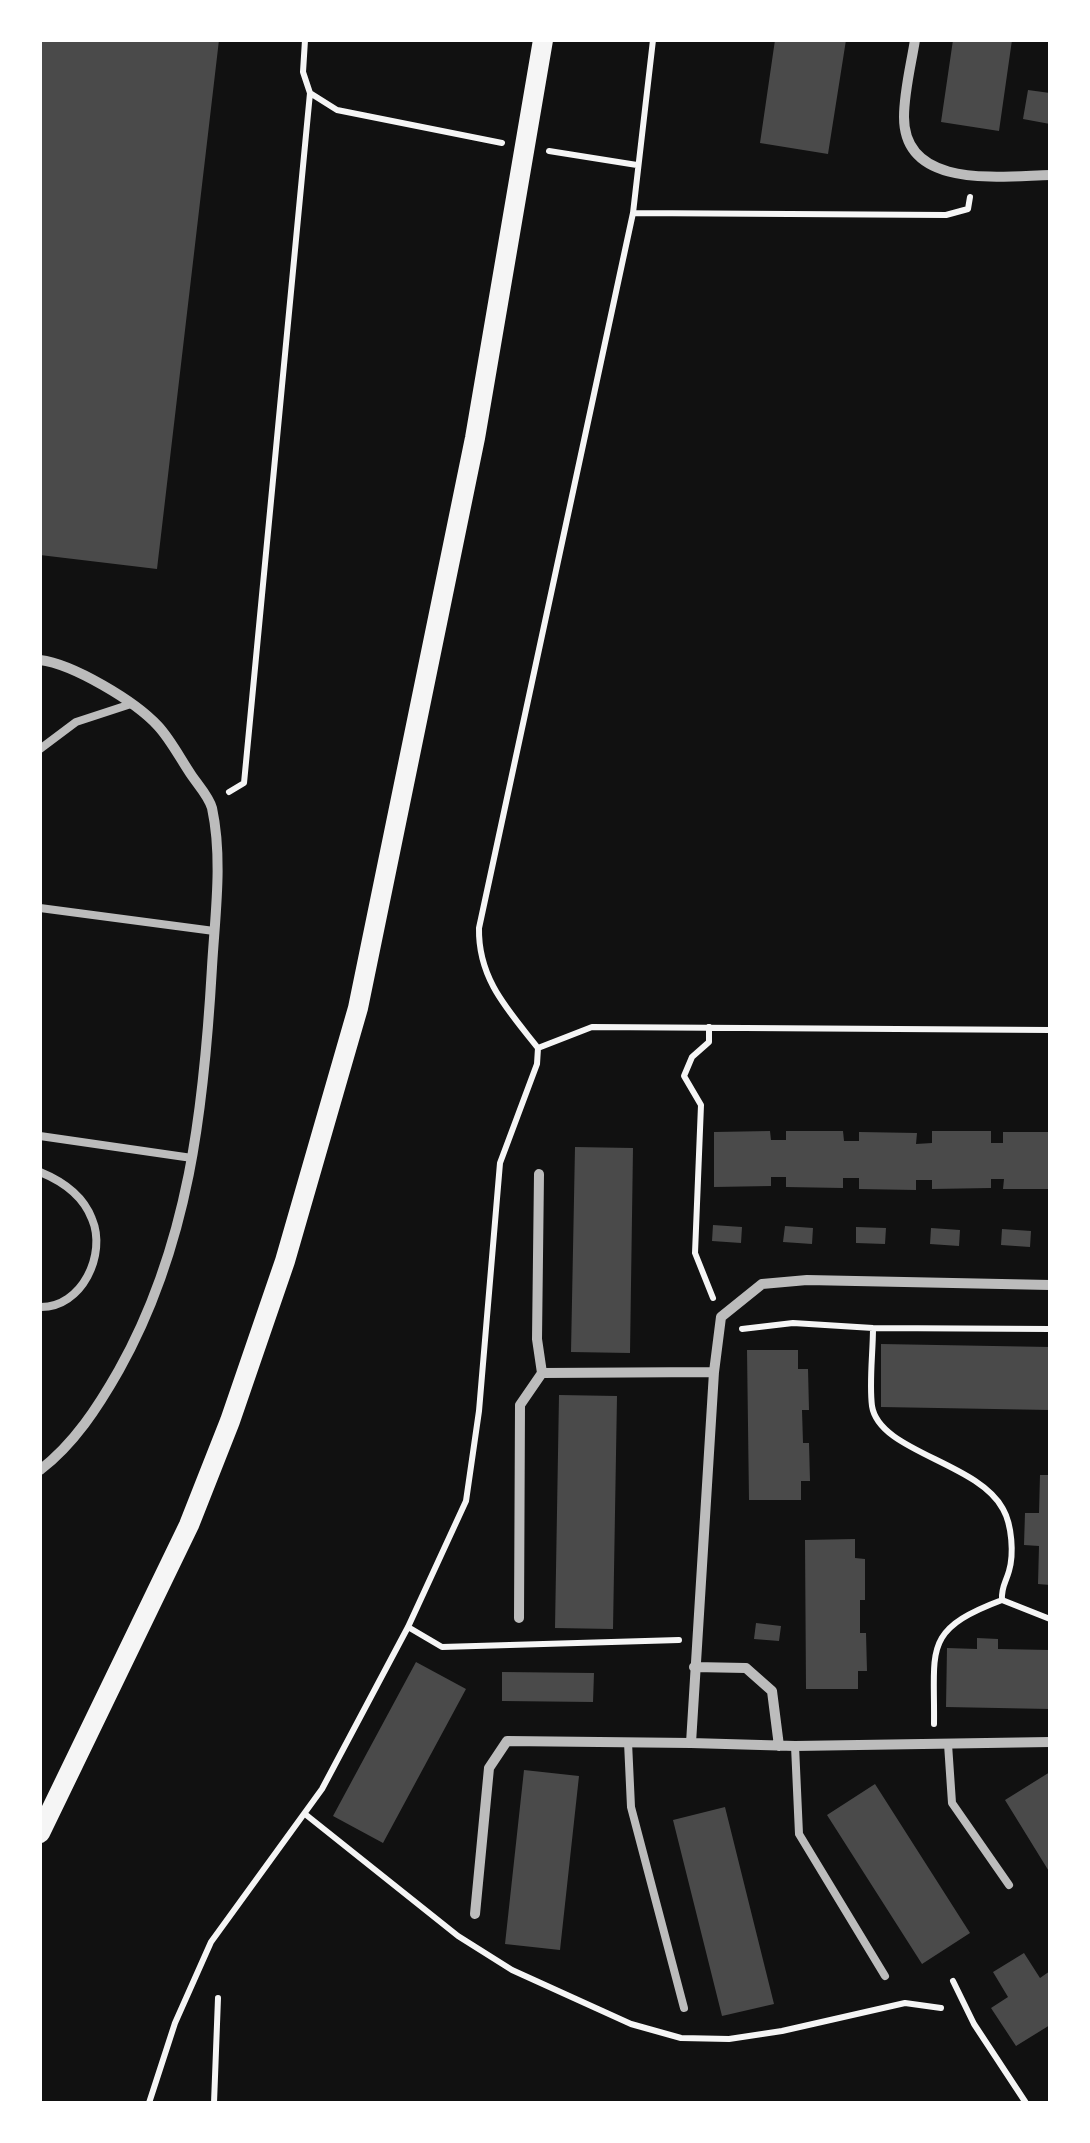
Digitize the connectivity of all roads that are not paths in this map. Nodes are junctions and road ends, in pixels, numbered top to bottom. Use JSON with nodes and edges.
{"nodes":[{"id":1,"x":543,"y":40,"type":"edge"},
{"id":2,"x":914,"y":40,"type":"edge"},
{"id":3,"x":1050,"y":175,"type":"edge"},
{"id":4,"x":40,"y":660,"type":"edge"},
{"id":5,"x":131,"y":704,"type":"junction"},
{"id":6,"x":40,"y":749,"type":"edge"},
{"id":7,"x":40,"y":908,"type":"edge"},
{"id":8,"x":214,"y":931,"type":"junction"},
{"id":9,"x":40,"y":1136,"type":"edge"},
{"id":10,"x":192,"y":1158,"type":"junction"},
{"id":11,"x":40,"y":1172,"type":"edge"},
{"id":12,"x":539,"y":1174,"type":"dead end"},
{"id":13,"x":1050,"y":1285,"type":"edge"},
{"id":14,"x":40,"y":1307,"type":"edge"},
{"id":15,"x":714,"y":1372,"type":"junction"},
{"id":16,"x":542,"y":1373,"type":"junction"},
{"id":17,"x":40,"y":1470,"type":"edge"},
{"id":18,"x":519,"y":1618,"type":"dead end"},
{"id":19,"x":694,"y":1667,"type":"junction"},
{"id":20,"x":628,"y":1742,"type":"junction"},
{"id":21,"x":1050,"y":1742,"type":"edge"},
{"id":22,"x":690,"y":1743,"type":"junction"},
{"id":23,"x":948,"y":1744,"type":"junction"},
{"id":24,"x":779,"y":1746,"type":"junction"},
{"id":25,"x":795,"y":1746,"type":"junction"},
{"id":26,"x":40,"y":1834,"type":"edge"},
{"id":27,"x":1010,"y":1886,"type":"dead end"},
{"id":28,"x":475,"y":1914,"type":"dead end"},
{"id":29,"x":885,"y":1976,"type":"dead end"},
{"id":30,"x":684,"y":2008,"type":"dead end"}],
"edges":[{"from":1,"to":26,"type":"main road"},
{"from":2,"to":3,"type":"street"},
{"from":4,"to":5,"type":"street"},
{"from":5,"to":6,"type":"lane"},
{"from":5,"to":8,"type":"street"},
{"from":7,"to":8,"type":"lane"},
{"from":8,"to":10,"type":"street"},
{"from":9,"to":10,"type":"lane"},
{"from":10,"to":17,"type":"street"},
{"from":11,"to":14,"type":"lane"},
{"from":12,"to":16,"type":"street"},
{"from":13,"to":15,"type":"street"},
{"from":15,"to":16,"type":"street"},
{"from":15,"to":19,"type":"street"},
{"from":16,"to":18,"type":"street"},
{"from":19,"to":22,"type":"street"},
{"from":19,"to":24,"type":"street"},
{"from":20,"to":22,"type":"street"},
{"from":20,"to":28,"type":"street"},
{"from":20,"to":30,"type":"lane"},
{"from":21,"to":23,"type":"street"},
{"from":22,"to":24,"type":"street"},
{"from":23,"to":25,"type":"street"},
{"from":23,"to":27,"type":"lane"},
{"from":24,"to":25,"type":"street"},
{"from":25,"to":29,"type":"lane"}]}
